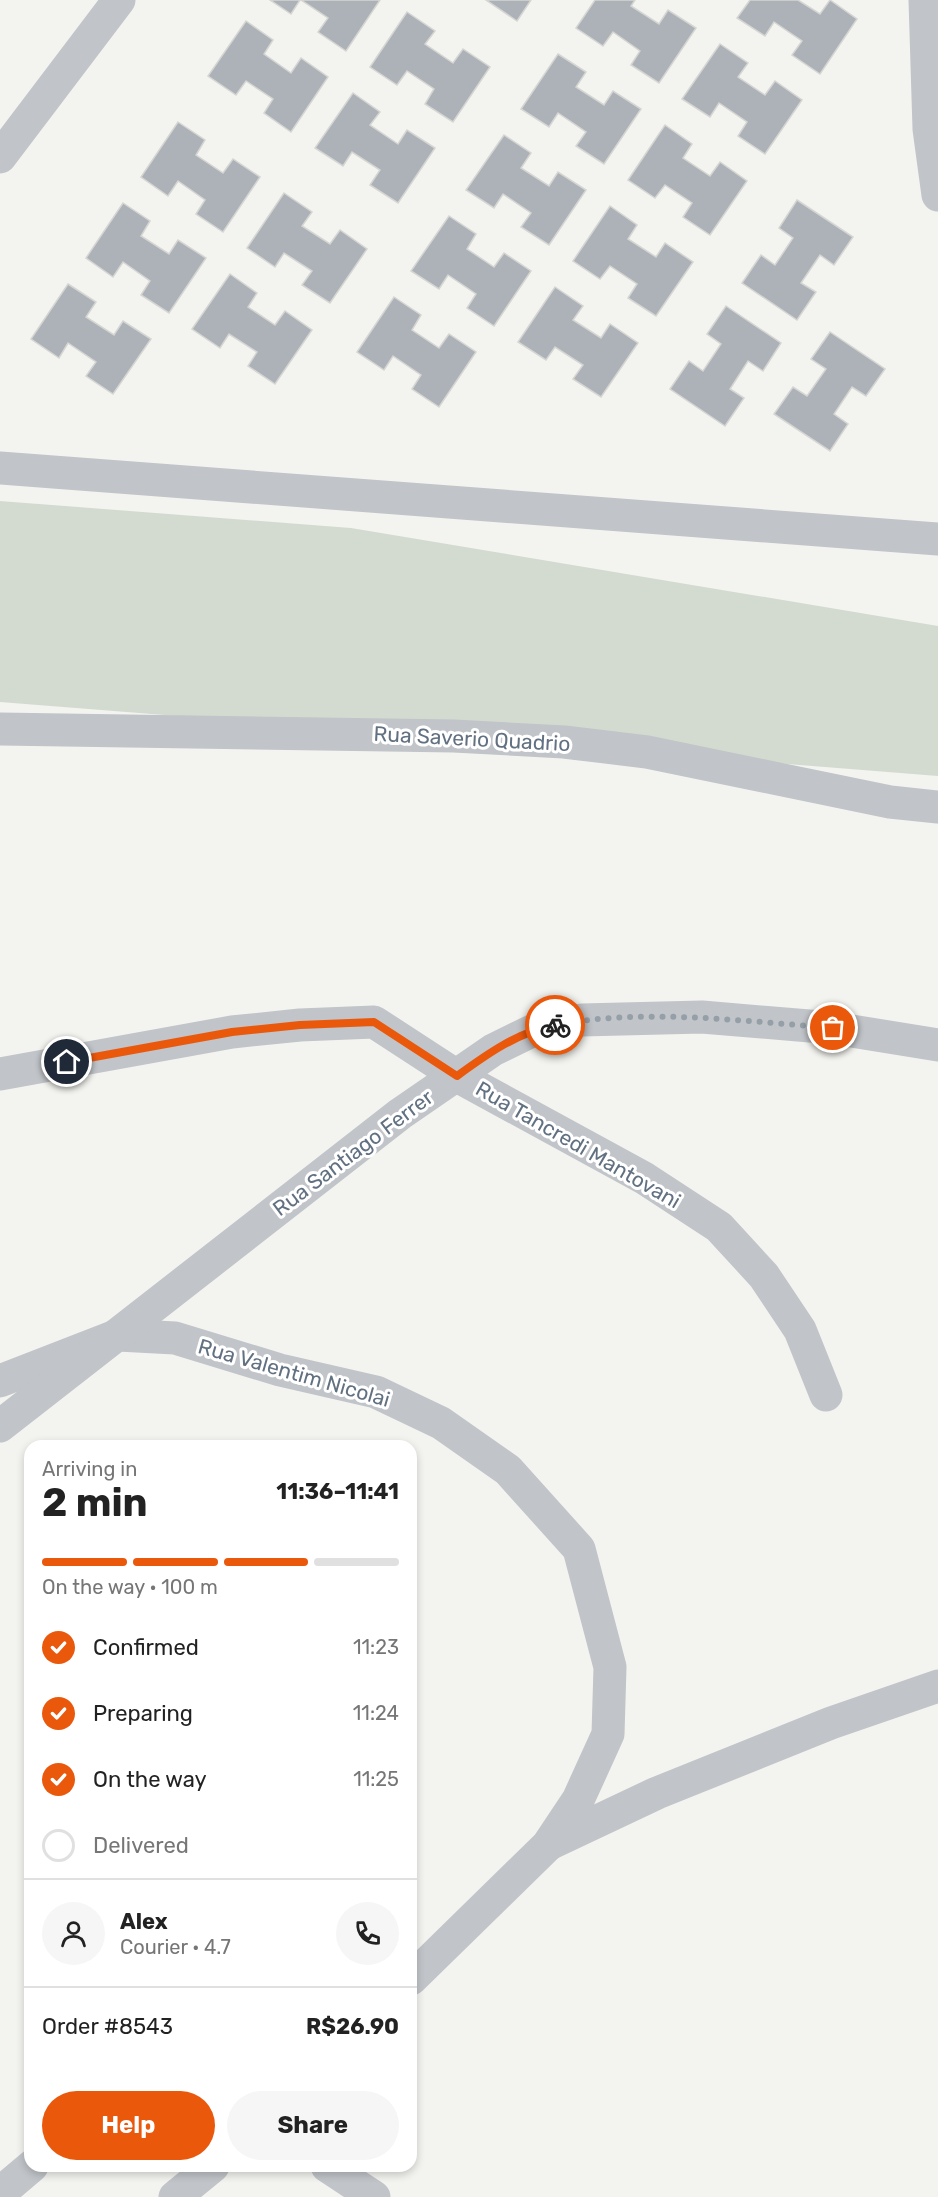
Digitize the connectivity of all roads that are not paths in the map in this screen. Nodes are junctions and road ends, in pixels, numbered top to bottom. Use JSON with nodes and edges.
{"nodes":[{"id":1,"x":118,"y":0,"type":"edge"},
{"id":2,"x":925,"y":0,"type":"edge"},
{"id":3,"x":0,"y":157,"type":"edge"},
{"id":4,"x":938,"y":195,"type":"edge"},
{"id":5,"x":0,"y":468,"type":"edge"},
{"id":6,"x":938,"y":538,"type":"edge"},
{"id":7,"x":0,"y":729,"type":"edge"},
{"id":8,"x":938,"y":807,"type":"edge"},
{"id":9,"x":938,"y":1045,"type":"edge"},
{"id":10,"x":0,"y":1074,"type":"edge"},
{"id":11,"x":457,"y":1076,"type":"junction"},
{"id":12,"x":118,"y":1335,"type":"junction"},
{"id":13,"x":0,"y":1381,"type":"edge"},
{"id":14,"x":826,"y":1395,"type":"dead end"},
{"id":15,"x":0,"y":1426,"type":"edge"},
{"id":16,"x":938,"y":1686,"type":"edge"},
{"id":17,"x":548,"y":1845,"type":"junction"},
{"id":18,"x":417,"y":1973,"type":"edge"},
{"id":19,"x":25,"y":2172,"type":"edge"},
{"id":20,"x":206,"y":2172,"type":"edge"},
{"id":21,"x":336,"y":2172,"type":"edge"},
{"id":22,"x":0,"y":2193,"type":"edge"},
{"id":23,"x":175,"y":2197,"type":"edge"},
{"id":24,"x":374,"y":2197,"type":"edge"}],
"edges":[{"from":1,"to":3,"type":"street"},
{"from":2,"to":4,"type":"street"},
{"from":5,"to":6,"type":"street"},
{"from":7,"to":8,"type":"street","name":"Rua Saverio Quadrio"},
{"from":9,"to":11,"type":"street","name":"Rua Santiago Ferrer"},
{"from":10,"to":11,"type":"street","name":"Rua Tancredi Mantovani"},
{"from":11,"to":12,"type":"street","name":"Rua Santiago Ferrer"},
{"from":11,"to":14,"type":"street","name":"Rua Tancredi Mantovani"},
{"from":12,"to":13,"type":"street","name":"Rua Valentim Nicolai"},
{"from":12,"to":15,"type":"street","name":"Rua Santiago Ferrer"},
{"from":12,"to":17,"type":"street","name":"Rua Valentim Nicolai"},
{"from":16,"to":17,"type":"street"},
{"from":17,"to":18,"type":"street"},
{"from":19,"to":22,"type":"street"},
{"from":20,"to":23,"type":"street"},
{"from":21,"to":24,"type":"street"}]}
